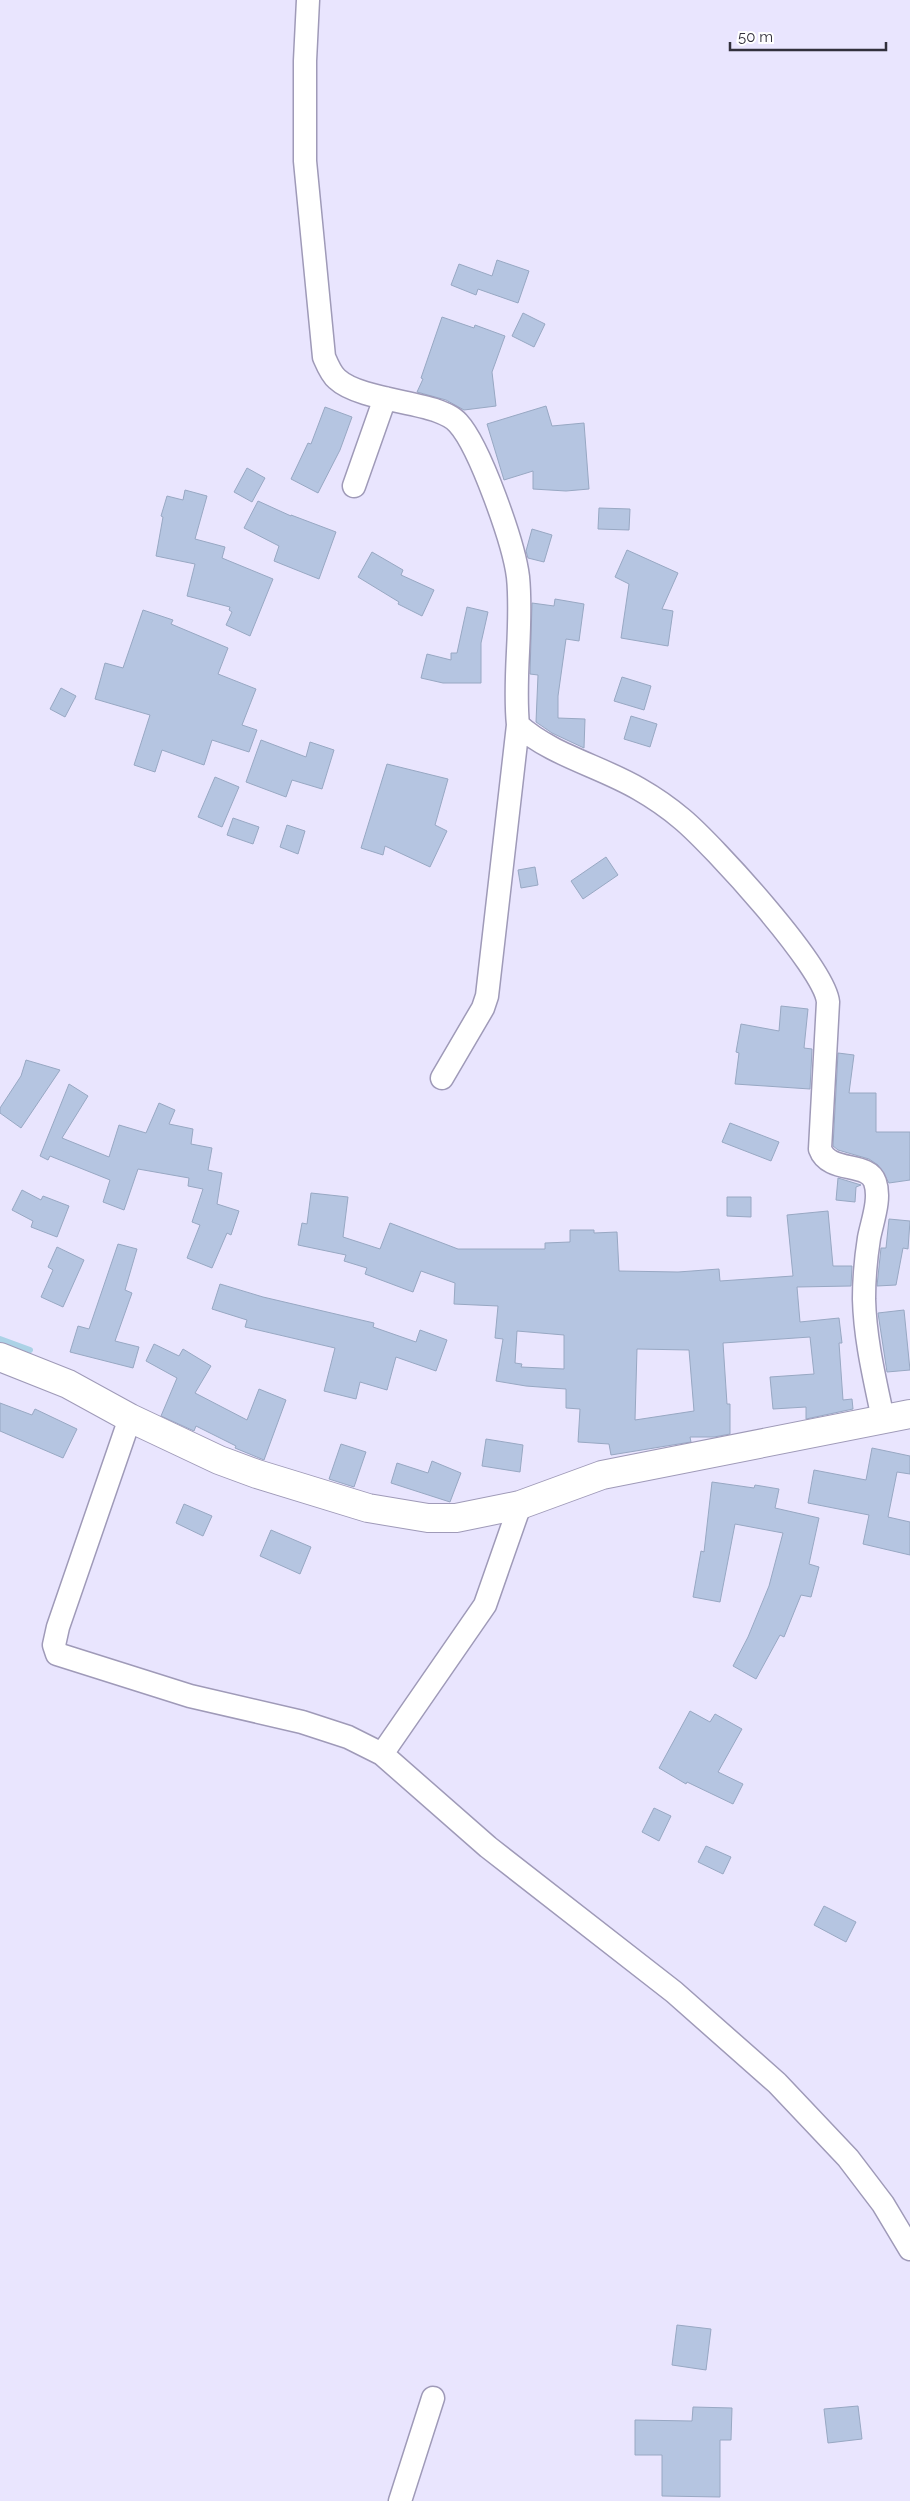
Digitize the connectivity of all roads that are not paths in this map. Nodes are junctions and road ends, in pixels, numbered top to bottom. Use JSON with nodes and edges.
{"nodes":[{"id":1,"x":308,"y":0,"type":"edge"},
{"id":2,"x":385,"y":398,"type":"junction"},
{"id":3,"x":354,"y":486,"type":"dead end"},
{"id":4,"x":518,"y":725,"type":"junction"},
{"id":5,"x":442,"y":1078,"type":"dead end"},
{"id":6,"x":0,"y":1357,"type":"edge"},
{"id":7,"x":910,"y":1414,"type":"edge"},
{"id":8,"x":130,"y":1418,"type":"junction"},
{"id":9,"x":883,"y":1419,"type":"junction"},
{"id":10,"x":520,"y":1505,"type":"junction"},
{"id":11,"x":382,"y":1754,"type":"junction"},
{"id":12,"x":910,"y":2249,"type":"edge"},
{"id":13,"x":433,"y":2398,"type":"dead end"},
{"id":14,"x":400,"y":2501,"type":"edge"}],
"edges":[{"from":1,"to":2,"type":"street"},
{"from":2,"to":3,"type":"street"},
{"from":2,"to":4,"type":"street"},
{"from":4,"to":5,"type":"street"},
{"from":4,"to":9,"type":"street"},
{"from":6,"to":8,"type":"street"},
{"from":7,"to":9,"type":"street"},
{"from":8,"to":10,"type":"street"},
{"from":8,"to":11,"type":"street"},
{"from":9,"to":10,"type":"street"},
{"from":10,"to":11,"type":"street"},
{"from":11,"to":12,"type":"street"},
{"from":13,"to":14,"type":"street"}]}
